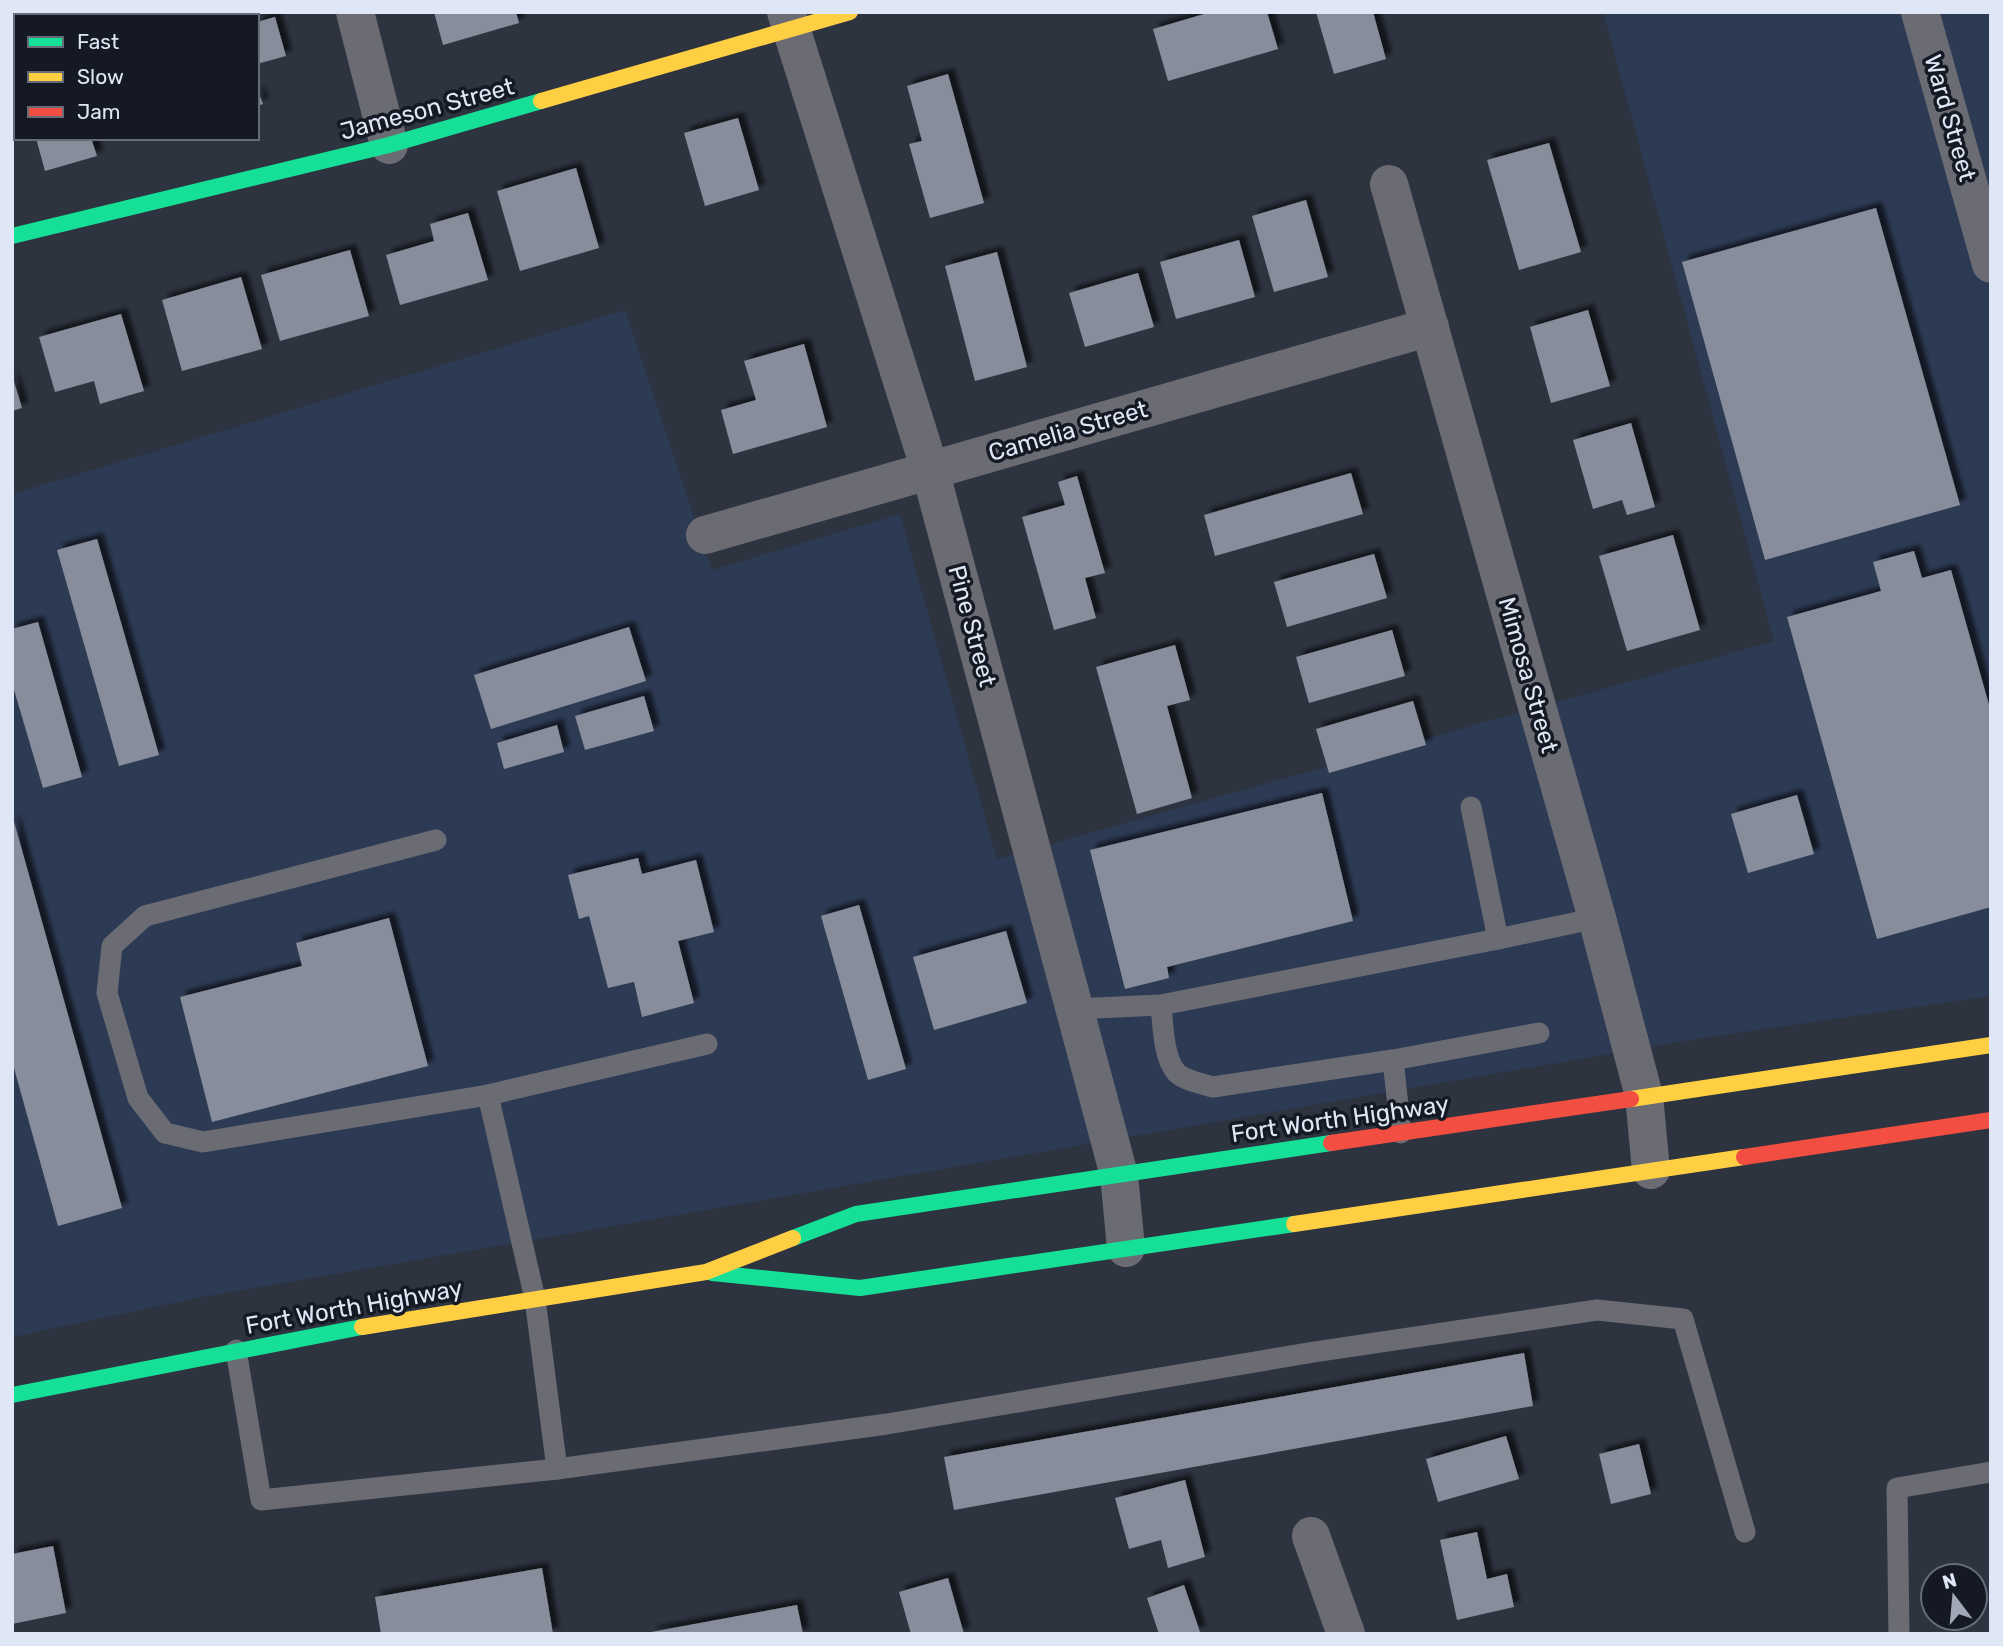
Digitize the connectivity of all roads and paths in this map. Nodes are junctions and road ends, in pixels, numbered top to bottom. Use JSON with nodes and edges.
{"nodes":[{"id":1,"x":355,"y":12,"type":"edge"},
{"id":2,"x":850,"y":12,"type":"edge"},
{"id":3,"x":1920,"y":12,"type":"edge"},
{"id":4,"x":788,"y":21,"type":"edge"},
{"id":5,"x":389,"y":145,"type":"junction"},
{"id":6,"x":1389,"y":184,"type":"dead end"},
{"id":7,"x":12,"y":236,"type":"edge"},
{"id":8,"x":1991,"y":264,"type":"edge"},
{"id":9,"x":1430,"y":327,"type":"junction"},
{"id":10,"x":930,"y":470,"type":"junction"},
{"id":11,"x":705,"y":535,"type":"dead end"},
{"id":12,"x":1471,"y":807,"type":"dead end"},
{"id":13,"x":436,"y":840,"type":"dead end"},
{"id":14,"x":1597,"y":918,"type":"junction"},
{"id":15,"x":1498,"y":939,"type":"junction"},
{"id":16,"x":1161,"y":1005,"type":"junction"},
{"id":17,"x":1073,"y":1009,"type":"junction"},
{"id":18,"x":1539,"y":1033,"type":"dead end"},
{"id":19,"x":707,"y":1044,"type":"dead end"},
{"id":20,"x":1991,"y":1045,"type":"edge"},
{"id":21,"x":1393,"y":1060,"type":"junction"},
{"id":22,"x":488,"y":1095,"type":"junction"},
{"id":23,"x":1644,"y":1096,"type":"junction"},
{"id":24,"x":1991,"y":1120,"type":"edge"},
{"id":25,"x":1401,"y":1133,"type":"junction"},
{"id":26,"x":1651,"y":1170,"type":"junction"},
{"id":27,"x":1119,"y":1175,"type":"junction"},
{"id":28,"x":1126,"y":1248,"type":"junction"},
{"id":29,"x":706,"y":1272,"type":"junction"},
{"id":30,"x":535,"y":1299,"type":"junction"},
{"id":31,"x":236,"y":1350,"type":"junction"},
{"id":32,"x":12,"y":1395,"type":"edge"},
{"id":33,"x":557,"y":1469,"type":"junction"},
{"id":34,"x":1991,"y":1472,"type":"edge"},
{"id":35,"x":1745,"y":1532,"type":"dead end"},
{"id":36,"x":1311,"y":1536,"type":"dead end"},
{"id":37,"x":1346,"y":1634,"type":"edge"},
{"id":38,"x":1899,"y":1634,"type":"edge"}],
"edges":[{"from":1,"to":5,"type":"street"},
{"from":2,"to":4,"type":"main road","name":"Jameson Street"},
{"from":3,"to":8,"type":"street","name":"Ward Street"},
{"from":4,"to":5,"type":"main road","name":"Jameson Street"},
{"from":4,"to":10,"type":"street","name":"Pine Street"},
{"from":5,"to":7,"type":"main road","name":"Jameson Street"},
{"from":6,"to":9,"type":"street","name":"Mimosa Street"},
{"from":9,"to":10,"type":"street","name":"Camelia Street"},
{"from":9,"to":14,"type":"street","name":"Mimosa Street"},
{"from":10,"to":11,"type":"street","name":"Camelia Street"},
{"from":10,"to":17,"type":"street","name":"Pine Street"},
{"from":12,"to":15,"type":"lane"},
{"from":13,"to":22,"type":"lane"},
{"from":14,"to":15,"type":"lane"},
{"from":14,"to":23,"type":"street","name":"Mimosa Street"},
{"from":15,"to":16,"type":"lane"},
{"from":16,"to":17,"type":"lane"},
{"from":16,"to":21,"type":"lane"},
{"from":17,"to":27,"type":"street","name":"Pine Street"},
{"from":18,"to":21,"type":"lane"},
{"from":19,"to":22,"type":"lane"},
{"from":20,"to":23,"type":"main road","name":"Fort Worth Highway"},
{"from":21,"to":25,"type":"lane"},
{"from":22,"to":30,"type":"lane"},
{"from":23,"to":25,"type":"main road","name":"Fort Worth Highway"},
{"from":23,"to":26,"type":"street","name":"Mimosa Street"},
{"from":24,"to":26,"type":"main road","name":"Fort Worth Highway"},
{"from":25,"to":27,"type":"main road","name":"Fort Worth Highway"},
{"from":26,"to":28,"type":"main road","name":"Fort Worth Highway"},
{"from":27,"to":28,"type":"street","name":"Pine Street"},
{"from":27,"to":29,"type":"main road","name":"Fort Worth Highway"},
{"from":28,"to":29,"type":"main road","name":"Fort Worth Highway"},
{"from":29,"to":30,"type":"main road","name":"Fort Worth Highway"},
{"from":30,"to":31,"type":"main road","name":"Fort Worth Highway"},
{"from":30,"to":33,"type":"lane"},
{"from":31,"to":32,"type":"main road","name":"Fort Worth Highway"},
{"from":31,"to":33,"type":"lane"},
{"from":33,"to":35,"type":"lane"},
{"from":34,"to":38,"type":"lane"},
{"from":36,"to":37,"type":"street"}]}
